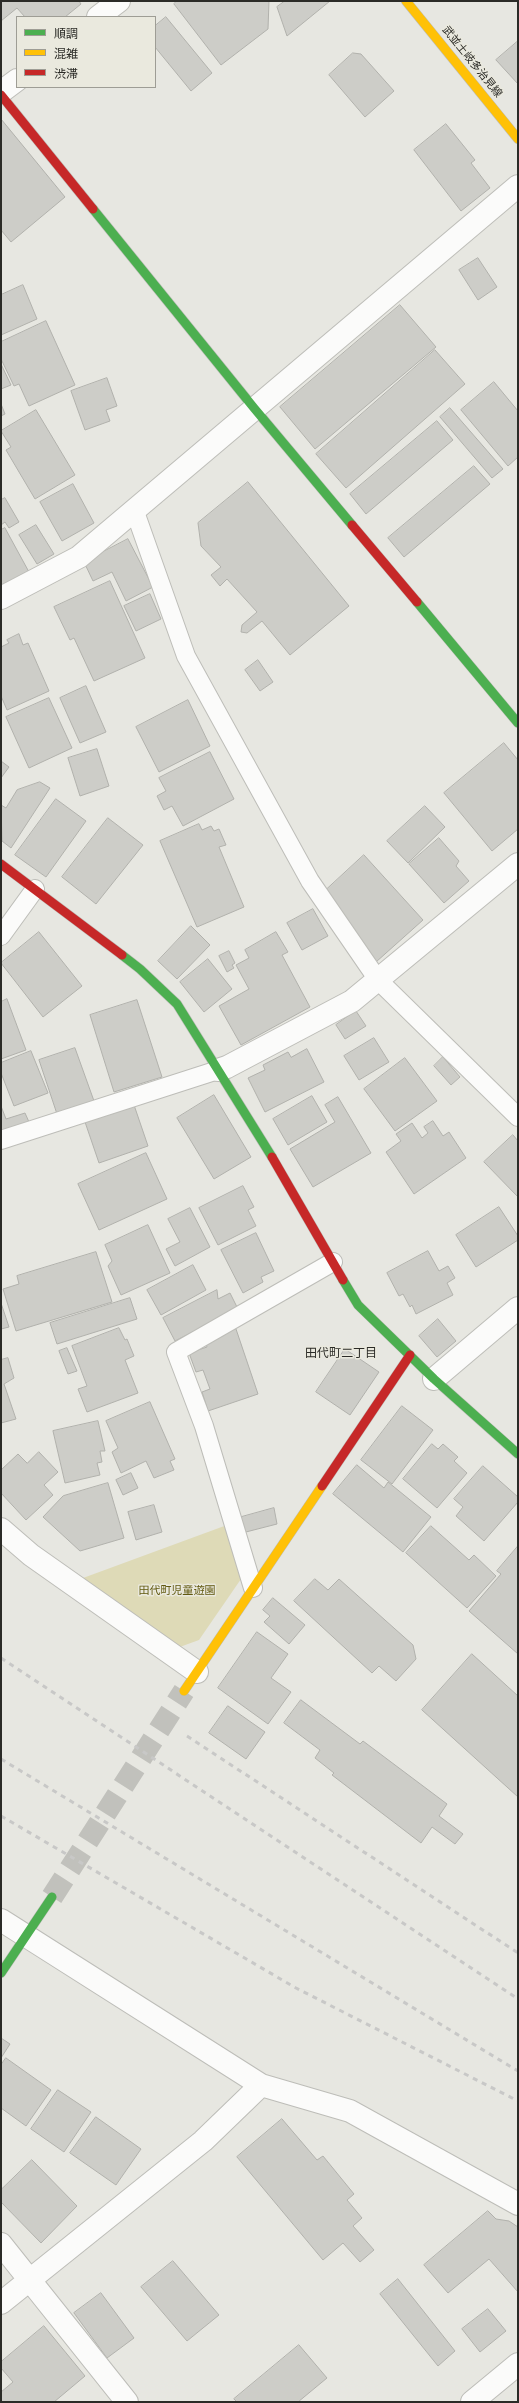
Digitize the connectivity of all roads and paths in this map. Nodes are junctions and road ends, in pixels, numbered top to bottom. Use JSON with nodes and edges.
{"nodes":[{"id":1,"x":119,"y":1,"type":"edge"},
{"id":2,"x":406,"y":1,"type":"edge"},
{"id":3,"x":99,"y":16,"type":"edge"},
{"id":4,"x":16,"y":81,"type":"edge"},
{"id":5,"x":1,"y":93,"type":"edge"},
{"id":6,"x":518,"y":139,"type":"edge"},
{"id":7,"x":518,"y":186,"type":"edge"},
{"id":8,"x":254,"y":408,"type":"junction"},
{"id":9,"x":134,"y":509,"type":"junction"},
{"id":10,"x":1,"y":598,"type":"edge"},
{"id":11,"x":518,"y":723,"type":"edge"},
{"id":12,"x":1,"y":864,"type":"edge"},
{"id":13,"x":518,"y":864,"type":"edge"},
{"id":14,"x":34,"y":888,"type":"junction"},
{"id":15,"x":1,"y":936,"type":"edge"},
{"id":16,"x":378,"y":980,"type":"junction"},
{"id":17,"x":218,"y":1070,"type":"junction"},
{"id":18,"x":518,"y":1117,"type":"edge"},
{"id":19,"x":1,"y":1140,"type":"edge"},
{"id":20,"x":333,"y":1262,"type":"junction"},
{"id":21,"x":518,"y":1308,"type":"edge"},
{"id":22,"x":410,"y":1355,"type":"junction"},
{"id":23,"x":434,"y":1379,"type":"junction"},
{"id":24,"x":518,"y":1454,"type":"edge"},
{"id":25,"x":1,"y":1529,"type":"edge"},
{"id":26,"x":253,"y":1588,"type":"junction"},
{"id":27,"x":197,"y":1672,"type":"junction"},
{"id":28,"x":184,"y":1692,"type":"tunnel mouth"},
{"id":29,"x":52,"y":1897,"type":"tunnel mouth"},
{"id":30,"x":1,"y":1920,"type":"edge"},
{"id":31,"x":25,"y":1936,"type":"junction"},
{"id":32,"x":1,"y":1973,"type":"edge"},
{"id":33,"x":261,"y":2085,"type":"junction"},
{"id":34,"x":518,"y":2204,"type":"edge"},
{"id":35,"x":1,"y":2244,"type":"edge"},
{"id":36,"x":30,"y":2280,"type":"junction"},
{"id":37,"x":1,"y":2303,"type":"edge"},
{"id":38,"x":518,"y":2364,"type":"edge"},
{"id":39,"x":127,"y":2402,"type":"edge"},
{"id":40,"x":472,"y":2402,"type":"edge"}],
"edges":[{"from":1,"to":3,"type":"street"},
{"from":2,"to":6,"type":"street","name":"武並土岐多治見線"},
{"from":4,"to":5,"type":"street"},
{"from":5,"to":8,"type":"street"},
{"from":7,"to":8,"type":"street"},
{"from":8,"to":9,"type":"street"},
{"from":8,"to":11,"type":"street"},
{"from":9,"to":10,"type":"street"},
{"from":9,"to":16,"type":"lane"},
{"from":12,"to":14,"type":"street"},
{"from":13,"to":16,"type":"street"},
{"from":14,"to":15,"type":"lane"},
{"from":14,"to":17,"type":"street"},
{"from":16,"to":17,"type":"street"},
{"from":16,"to":18,"type":"lane"},
{"from":17,"to":19,"type":"lane"},
{"from":17,"to":20,"type":"street"},
{"from":20,"to":22,"type":"street"},
{"from":20,"to":26,"type":"lane"},
{"from":21,"to":23,"type":"street"},
{"from":22,"to":23,"type":"street"},
{"from":22,"to":26,"type":"street"},
{"from":23,"to":24,"type":"street"},
{"from":25,"to":27,"type":"street"},
{"from":26,"to":27,"type":"street"},
{"from":27,"to":28,"type":"street"},
{"from":29,"to":31,"type":"street"},
{"from":30,"to":31,"type":"street"},
{"from":31,"to":32,"type":"street"},
{"from":31,"to":33,"type":"street"},
{"from":33,"to":34,"type":"street"},
{"from":33,"to":36,"type":"street"},
{"from":35,"to":36,"type":"street"},
{"from":36,"to":37,"type":"street"},
{"from":36,"to":39,"type":"street"},
{"from":38,"to":40,"type":"street"}]}
